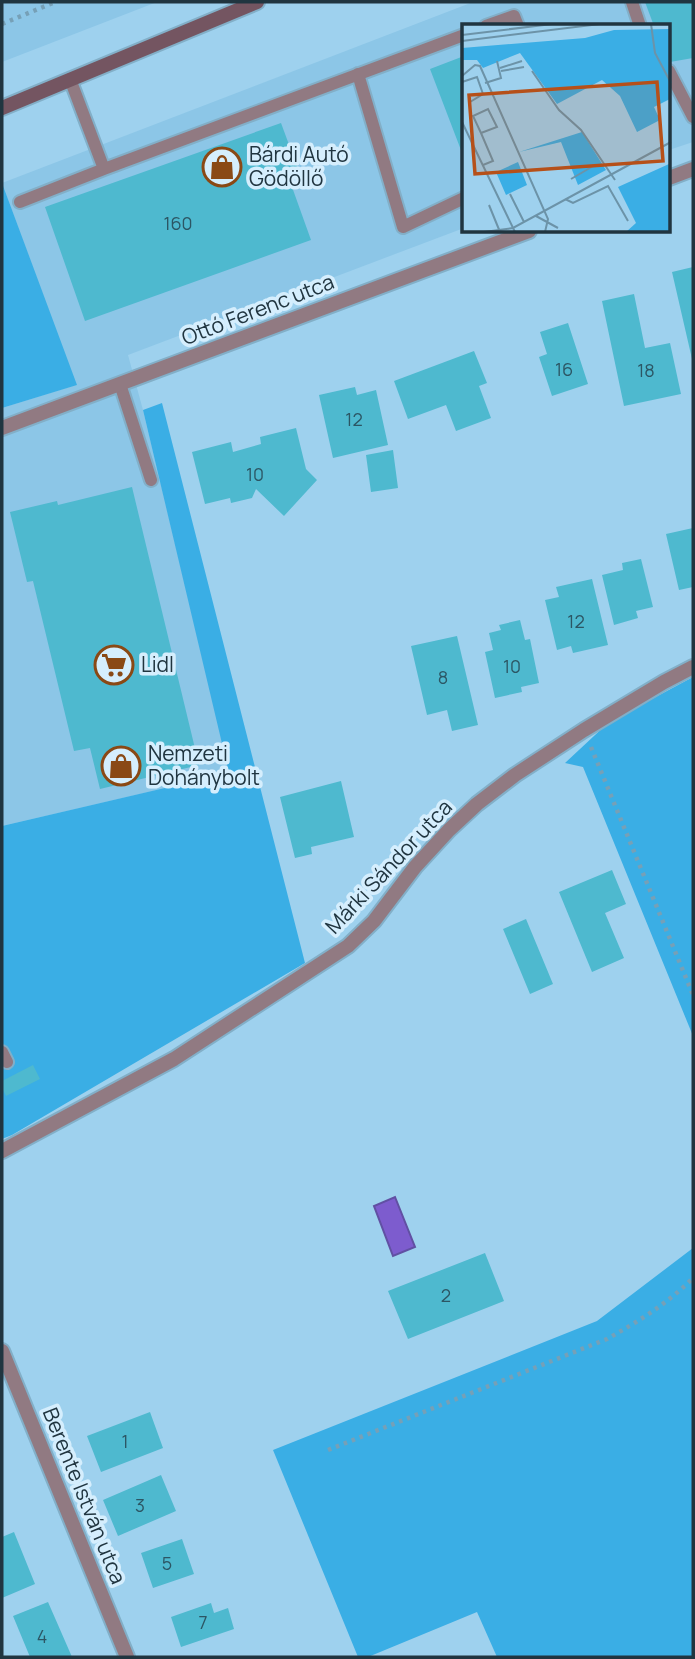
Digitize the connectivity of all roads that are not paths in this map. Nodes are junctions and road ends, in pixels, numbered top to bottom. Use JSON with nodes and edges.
{"nodes":[{"id":1,"x":632,"y":2,"type":"edge"},
{"id":2,"x":249,"y":3,"type":"edge"},
{"id":3,"x":492,"y":24,"type":"edge"},
{"id":4,"x":517,"y":24,"type":"edge"},
{"id":5,"x":639,"y":24,"type":"edge"},
{"id":6,"x":462,"y":35,"type":"edge"},
{"id":7,"x":670,"y":73,"type":"edge"},
{"id":8,"x":358,"y":74,"type":"junction"},
{"id":9,"x":70,"y":79,"type":"junction"},
{"id":10,"x":2,"y":108,"type":"edge"},
{"id":11,"x":693,"y":117,"type":"edge"},
{"id":12,"x":104,"y":169,"type":"junction"},
{"id":13,"x":693,"y":169,"type":"edge"},
{"id":14,"x":670,"y":178,"type":"edge"},
{"id":15,"x":462,"y":199,"type":"edge"},
{"id":16,"x":20,"y":202,"type":"dead end"},
{"id":17,"x":524,"y":233,"type":"edge"},
{"id":18,"x":120,"y":384,"type":"junction"},
{"id":19,"x":2,"y":428,"type":"edge"},
{"id":20,"x":151,"y":480,"type":"dead end"},
{"id":21,"x":693,"y":667,"type":"edge"},
{"id":22,"x":2,"y":1151,"type":"edge"},
{"id":23,"x":2,"y":1351,"type":"edge"},
{"id":24,"x":127,"y":1657,"type":"edge"}],
"edges":[{"from":1,"to":5,"type":"lane"},
{"from":2,"to":9,"type":"main road"},
{"from":3,"to":4,"type":"lane"},
{"from":6,"to":8,"type":"lane"},
{"from":7,"to":11,"type":"lane"},
{"from":8,"to":12,"type":"lane"},
{"from":8,"to":15,"type":"lane"},
{"from":9,"to":10,"type":"main road"},
{"from":9,"to":12,"type":"lane"},
{"from":12,"to":16,"type":"lane"},
{"from":13,"to":14,"type":"street"},
{"from":17,"to":18,"type":"street","name":"Ottó Ferenc utca"},
{"from":18,"to":19,"type":"street","name":"Ottó Ferenc utca"},
{"from":18,"to":20,"type":"lane"},
{"from":21,"to":22,"type":"street","name":"Márki Sándor utca"},
{"from":23,"to":24,"type":"street","name":"Berente István utca"}]}
